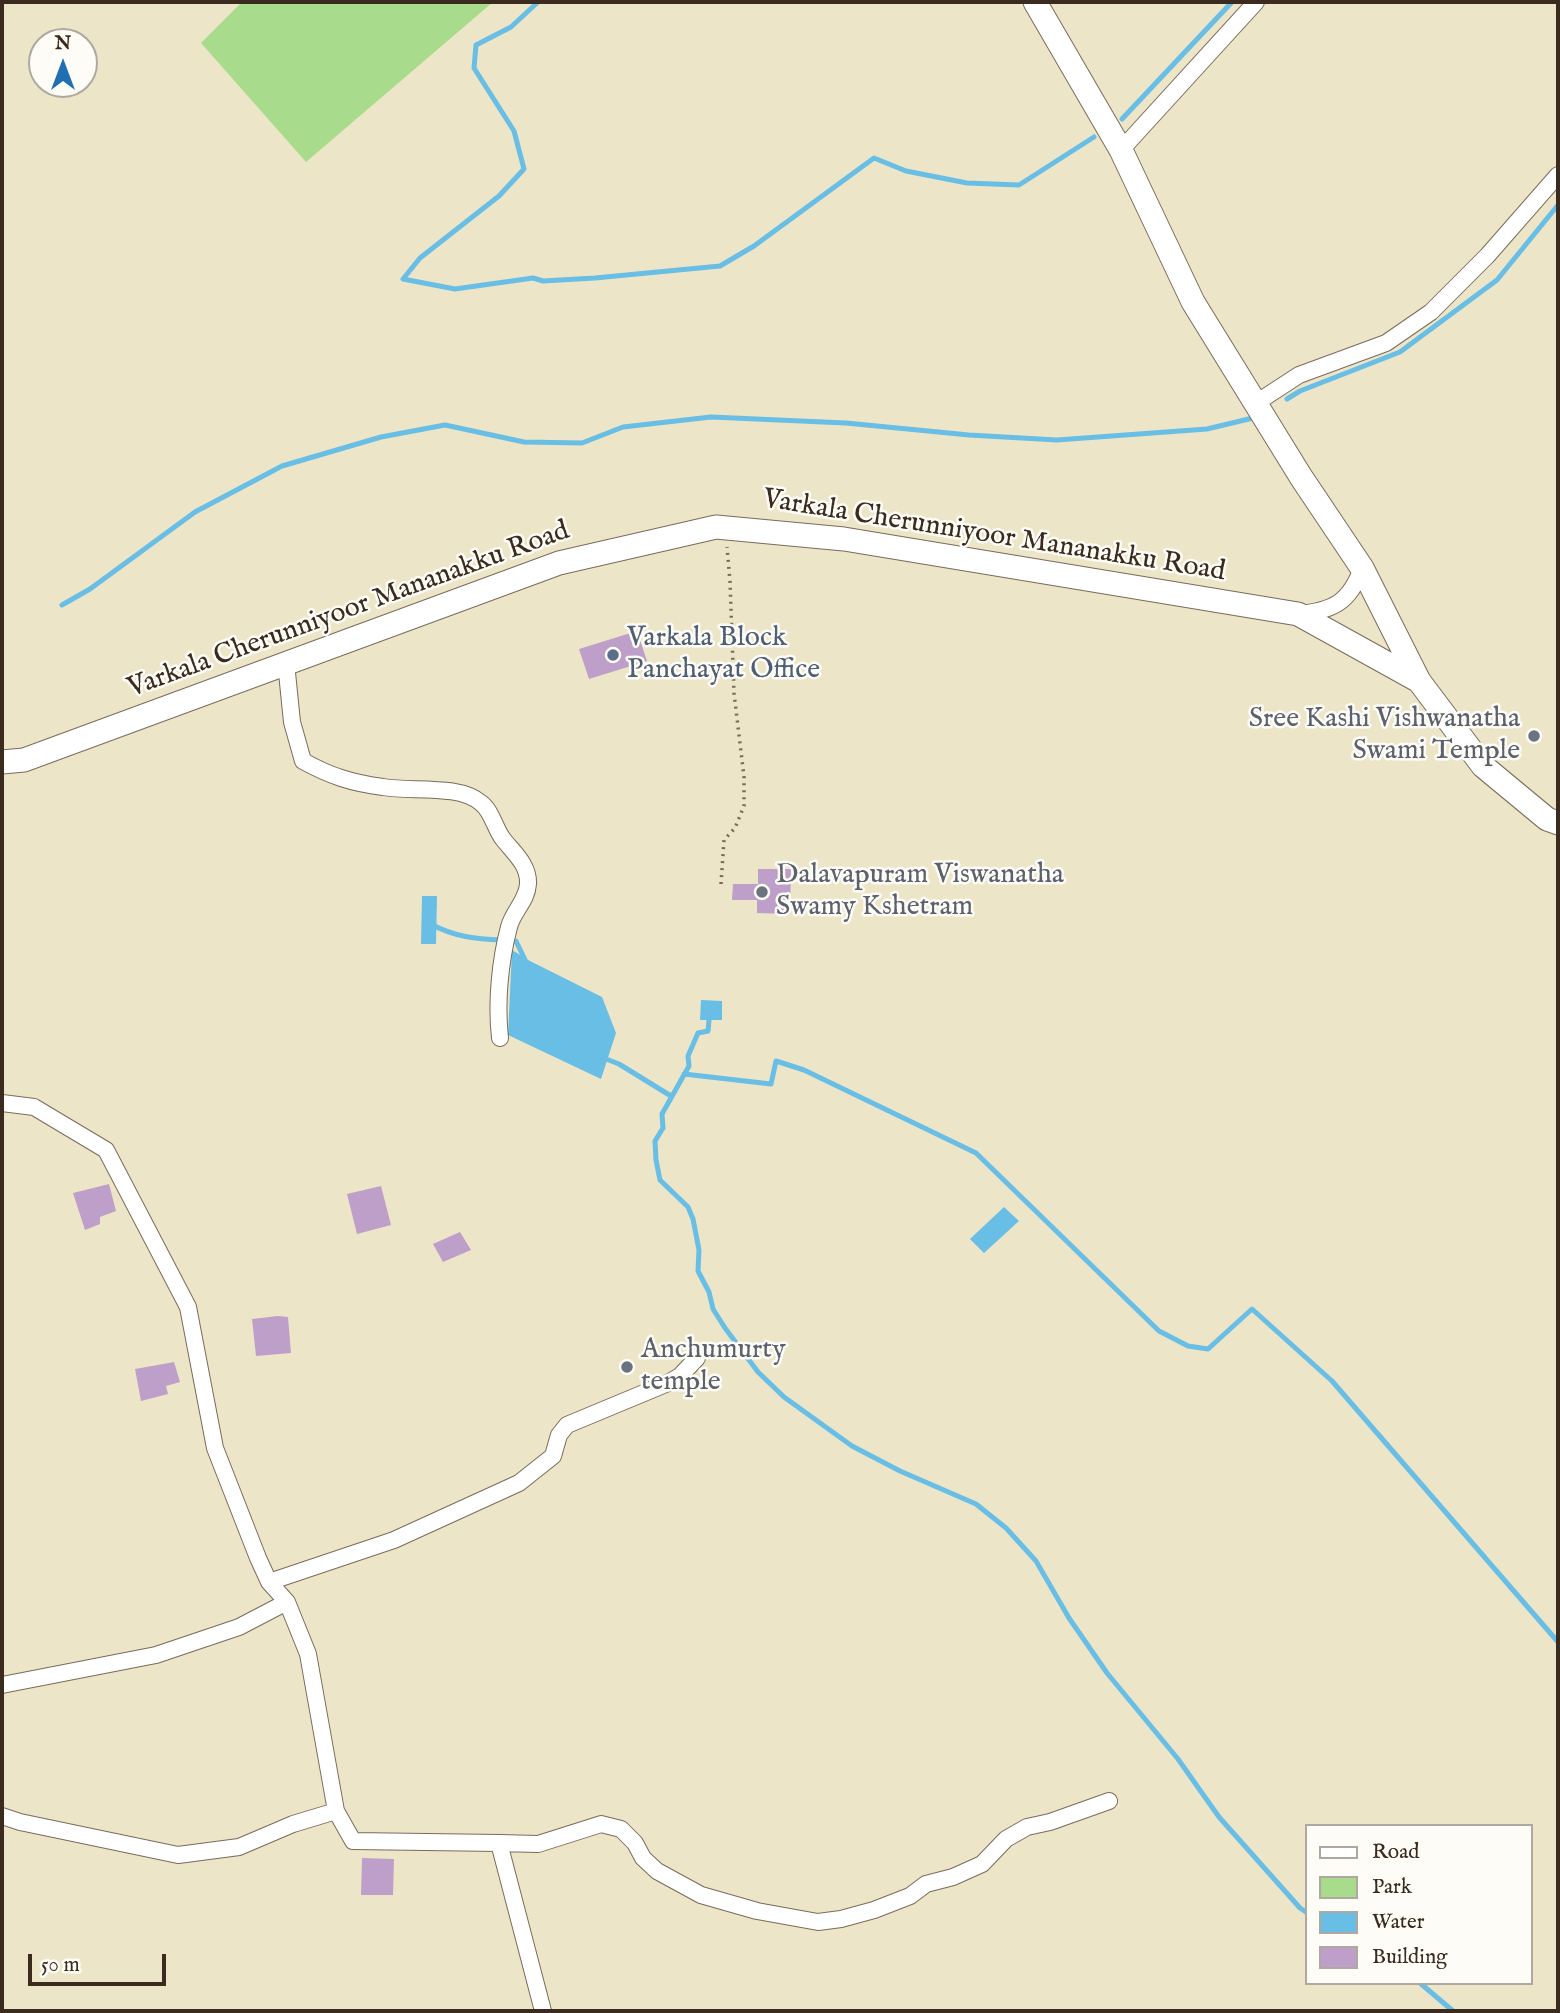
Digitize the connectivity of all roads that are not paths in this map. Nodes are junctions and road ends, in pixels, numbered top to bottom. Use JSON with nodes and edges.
{"nodes":[{"id":1,"x":1035,"y":2,"type":"edge"},
{"id":2,"x":1256,"y":2,"type":"edge"},
{"id":3,"x":1121,"y":150,"type":"junction"},
{"id":4,"x":1558,"y":175,"type":"edge"},
{"id":5,"x":1256,"y":403,"type":"junction"},
{"id":6,"x":1362,"y":568,"type":"junction"},
{"id":7,"x":1298,"y":614,"type":"junction"},
{"id":8,"x":286,"y":663,"type":"junction"},
{"id":9,"x":1419,"y":681,"type":"junction"},
{"id":10,"x":2,"y":762,"type":"edge"},
{"id":11,"x":1558,"y":822,"type":"edge"},
{"id":12,"x":500,"y":1038,"type":"dead end"},
{"id":13,"x":2,"y":1103,"type":"edge"},
{"id":14,"x":697,"y":1359,"type":"dead end"},
{"id":15,"x":269,"y":1582,"type":"junction"},
{"id":16,"x":287,"y":1602,"type":"junction"},
{"id":17,"x":2,"y":1685,"type":"edge"},
{"id":18,"x":1109,"y":1801,"type":"dead end"},
{"id":19,"x":337,"y":1811,"type":"junction"},
{"id":20,"x":2,"y":1816,"type":"edge"},
{"id":21,"x":499,"y":1843,"type":"junction"},
{"id":22,"x":543,"y":2011,"type":"edge"}],
"edges":[{"from":1,"to":3,"type":"main road"},
{"from":2,"to":3,"type":"street"},
{"from":3,"to":5,"type":"main road"},
{"from":4,"to":5,"type":"street"},
{"from":5,"to":6,"type":"main road"},
{"from":6,"to":7,"type":"street"},
{"from":6,"to":9,"type":"main road"},
{"from":7,"to":8,"type":"main road","name":"Varkala Cherunniyoor Mananakku Road"},
{"from":7,"to":9,"type":"main road","name":"Varkala Cherunniyoor Mananakku Road"},
{"from":8,"to":10,"type":"main road","name":"Varkala Cherunniyoor Mananakku Road"},
{"from":8,"to":12,"type":"street"},
{"from":9,"to":11,"type":"main road","name":"Varkala Cherunniyoor Mananakku Road"},
{"from":13,"to":15,"type":"street"},
{"from":14,"to":15,"type":"street"},
{"from":15,"to":16,"type":"street"},
{"from":16,"to":17,"type":"street"},
{"from":16,"to":19,"type":"street"},
{"from":18,"to":21,"type":"street"},
{"from":19,"to":20,"type":"street"},
{"from":19,"to":21,"type":"street"},
{"from":21,"to":22,"type":"street"}]}
